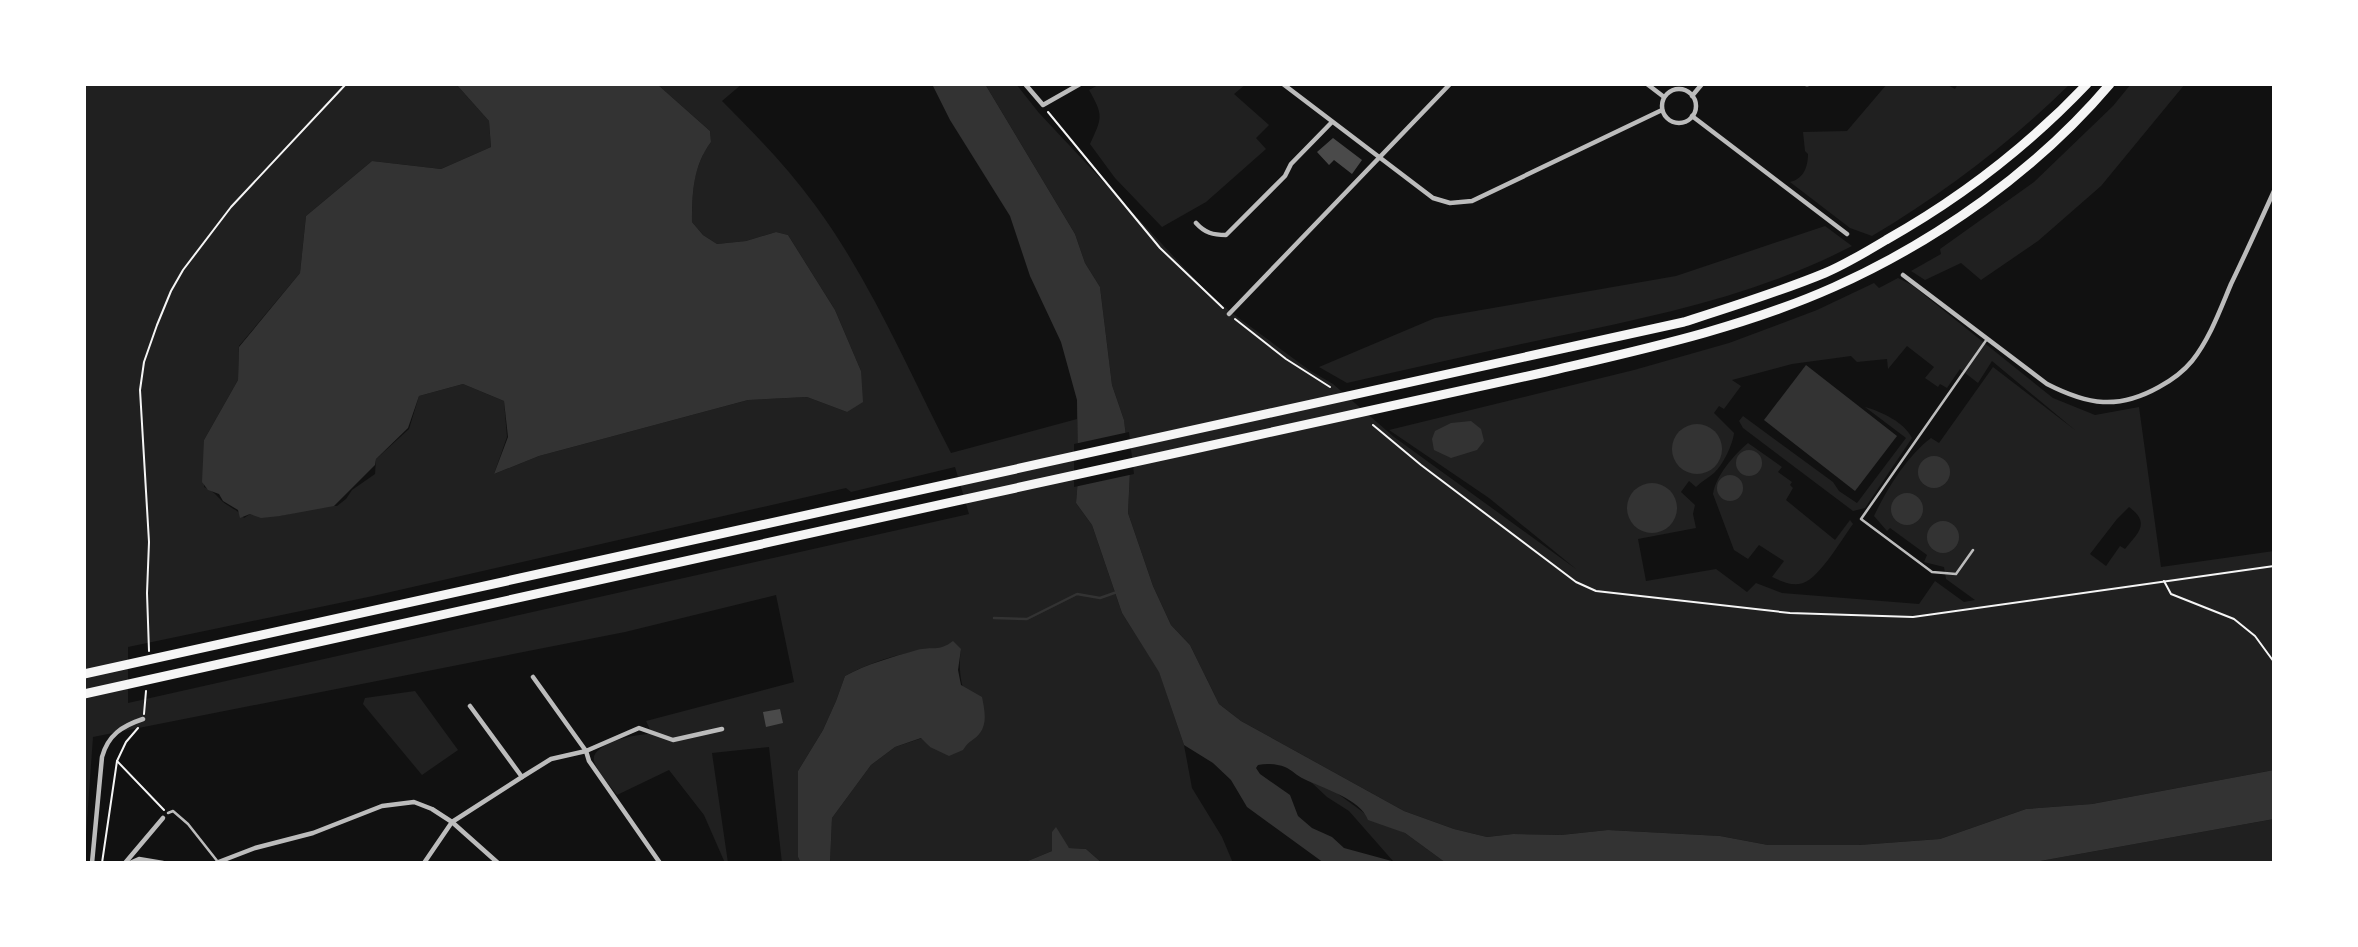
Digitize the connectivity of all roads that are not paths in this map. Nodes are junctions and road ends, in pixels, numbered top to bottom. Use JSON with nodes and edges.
{"nodes":[{"id":1,"x":1025,"y":84,"type":"edge"},
{"id":2,"x":1080,"y":84,"type":"edge"},
{"id":3,"x":1283,"y":84,"type":"edge"},
{"id":4,"x":1450,"y":84,"type":"edge"},
{"id":5,"x":1647,"y":84,"type":"edge"},
{"id":6,"x":1702,"y":84,"type":"edge"},
{"id":7,"x":2087,"y":84,"type":"edge"},
{"id":8,"x":2110,"y":84,"type":"edge"},
{"id":9,"x":1692,"y":96,"type":"junction"},
{"id":10,"x":1664,"y":97,"type":"junction"},
{"id":11,"x":1662,"y":110,"type":"junction"},
{"id":12,"x":1692,"y":116,"type":"junction"},
{"id":13,"x":1332,"y":122,"type":"junction"},
{"id":14,"x":1378,"y":158,"type":"junction"},
{"id":15,"x":2274,"y":191,"type":"edge"},
{"id":16,"x":1196,"y":223,"type":"dead end"},
{"id":17,"x":1847,"y":234,"type":"dead end"},
{"id":18,"x":1903,"y":275,"type":"dead end"},
{"id":19,"x":1229,"y":314,"type":"road end"},
{"id":20,"x":1987,"y":339,"type":"junction"},
{"id":21,"x":1973,"y":550,"type":"dead end"},
{"id":22,"x":84,"y":674,"type":"edge"},
{"id":23,"x":533,"y":677,"type":"dead end"},
{"id":24,"x":84,"y":694,"type":"edge"},
{"id":25,"x":470,"y":706,"type":"dead end"},
{"id":26,"x":143,"y":719,"type":"road end"},
{"id":27,"x":722,"y":729,"type":"dead end"},
{"id":28,"x":586,"y":751,"type":"junction"},
{"id":29,"x":522,"y":777,"type":"junction"},
{"id":30,"x":167,"y":813,"type":"road end"},
{"id":31,"x":163,"y":818,"type":"dead end"},
{"id":32,"x":452,"y":822,"type":"junction"},
{"id":33,"x":92,"y":863,"type":"edge"},
{"id":34,"x":128,"y":863,"type":"edge"},
{"id":35,"x":163,"y":863,"type":"edge"},
{"id":36,"x":217,"y":863,"type":"edge"},
{"id":37,"x":424,"y":863,"type":"edge"},
{"id":38,"x":498,"y":863,"type":"edge"},
{"id":39,"x":660,"y":863,"type":"edge"}],
"edges":[{"from":1,"to":2,"type":"street"},
{"from":3,"to":13,"type":"street"},
{"from":4,"to":14,"type":"street"},
{"from":5,"to":10,"type":"street"},
{"from":6,"to":9,"type":"street"},
{"from":7,"to":22,"type":"highway"},
{"from":8,"to":24,"type":"highway"},
{"from":9,"to":10,"type":"street"},
{"from":9,"to":12,"type":"street"},
{"from":10,"to":11,"type":"street"},
{"from":11,"to":12,"type":"street"},
{"from":11,"to":14,"type":"street"},
{"from":12,"to":17,"type":"street"},
{"from":13,"to":14,"type":"street"},
{"from":13,"to":16,"type":"street"},
{"from":14,"to":19,"type":"street"},
{"from":15,"to":20,"type":"street"},
{"from":18,"to":20,"type":"street"},
{"from":20,"to":21,"type":"lane"},
{"from":23,"to":28,"type":"street"},
{"from":25,"to":29,"type":"street"},
{"from":26,"to":33,"type":"street"},
{"from":27,"to":28,"type":"street"},
{"from":28,"to":29,"type":"street"},
{"from":28,"to":39,"type":"street"},
{"from":29,"to":32,"type":"street"},
{"from":30,"to":36,"type":"lane"},
{"from":31,"to":34,"type":"street"},
{"from":32,"to":36,"type":"street"},
{"from":32,"to":37,"type":"street"},
{"from":32,"to":38,"type":"street"},
{"from":34,"to":35,"type":"street"}]}
